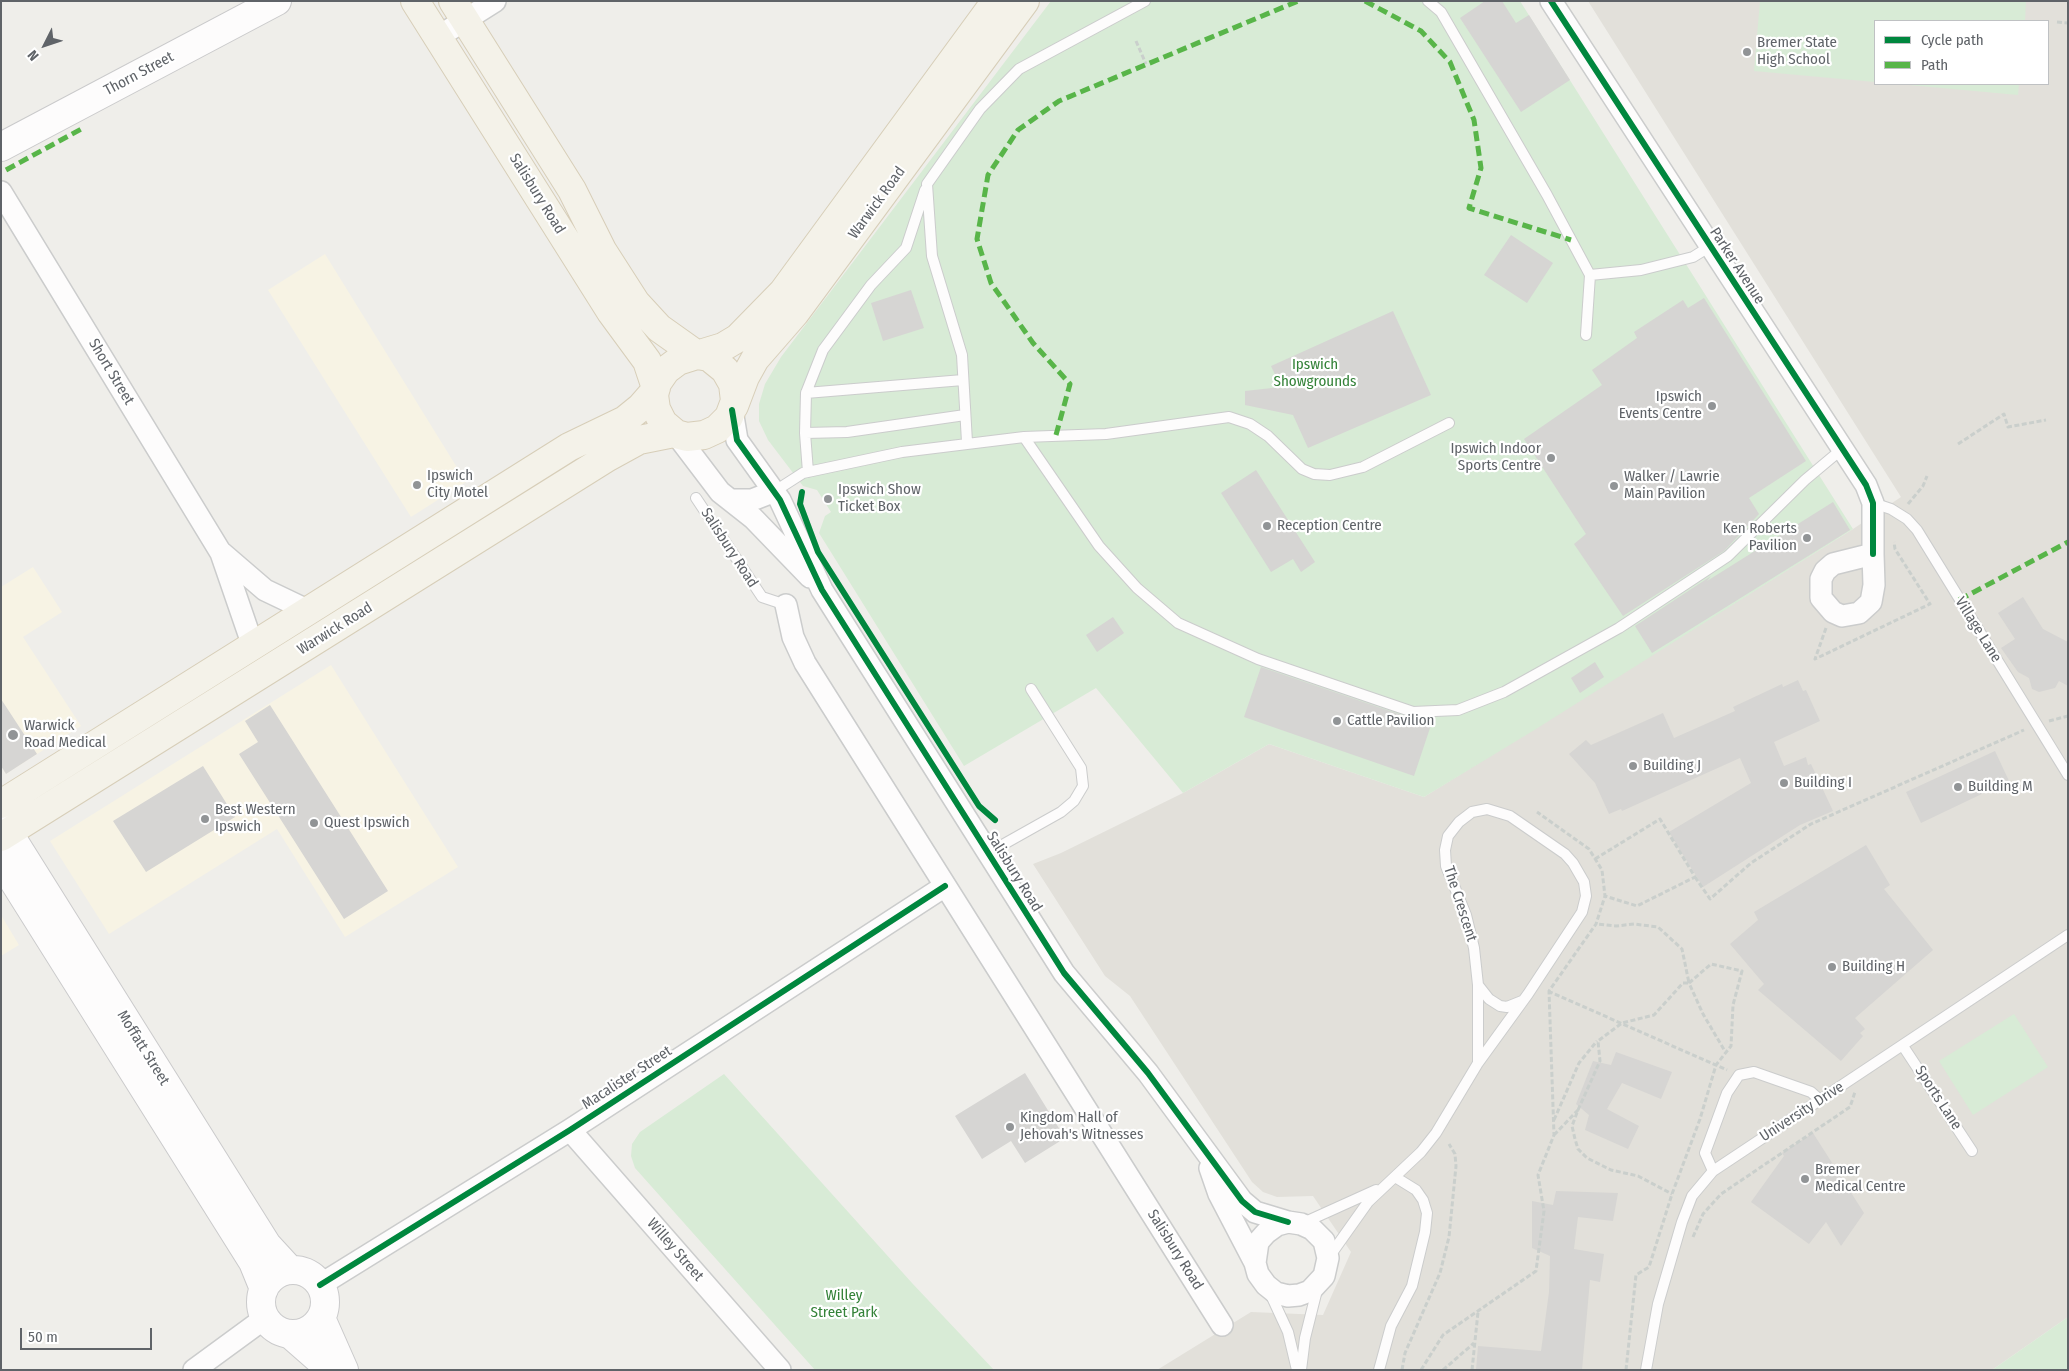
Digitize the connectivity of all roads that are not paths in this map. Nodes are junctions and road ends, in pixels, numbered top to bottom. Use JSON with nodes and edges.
{"nodes":[{"id":1,"x":277,"y":1,"type":"edge"},
{"id":2,"x":415,"y":1,"type":"edge"},
{"id":3,"x":495,"y":1,"type":"edge"},
{"id":4,"x":996,"y":1,"type":"edge"},
{"id":5,"x":1025,"y":1,"type":"edge"},
{"id":6,"x":1146,"y":1,"type":"edge"},
{"id":7,"x":1428,"y":1,"type":"edge"},
{"id":8,"x":1551,"y":1,"type":"edge"},
{"id":9,"x":459,"y":11,"type":"edge"},
{"id":10,"x":438,"y":37,"type":"junction"},
{"id":11,"x":1,"y":147,"type":"edge"},
{"id":12,"x":927,"y":184,"type":"junction"},
{"id":13,"x":1,"y":192,"type":"edge"},
{"id":14,"x":1709,"y":247,"type":"junction"},
{"id":15,"x":1590,"y":275,"type":"junction"},
{"id":16,"x":1586,"y":335,"type":"dead end"},
{"id":17,"x":698,"y":354,"type":"junction"},
{"id":18,"x":963,"y":380,"type":"junction"},
{"id":19,"x":655,"y":389,"type":"junction"},
{"id":20,"x":806,"y":393,"type":"junction"},
{"id":21,"x":733,"y":408,"type":"junction"},
{"id":22,"x":965,"y":415,"type":"junction"},
{"id":23,"x":1449,"y":423,"type":"dead end"},
{"id":24,"x":675,"y":433,"type":"junction"},
{"id":25,"x":805,"y":433,"type":"junction"},
{"id":26,"x":1024,"y":437,"type":"junction"},
{"id":27,"x":966,"y":442,"type":"junction"},
{"id":28,"x":1842,"y":449,"type":"junction"},
{"id":29,"x":808,"y":472,"type":"junction"},
{"id":30,"x":775,"y":491,"type":"junction"},
{"id":31,"x":696,"y":498,"type":"dead end"},
{"id":32,"x":732,"y":500,"type":"junction"},
{"id":33,"x":1873,"y":503,"type":"junction"},
{"id":34,"x":221,"y":553,"type":"junction"},
{"id":35,"x":1873,"y":554,"type":"dead end"},
{"id":36,"x":822,"y":590,"type":"junction"},
{"id":37,"x":786,"y":605,"type":"joint"},
{"id":38,"x":309,"y":611,"type":"junction"},
{"id":39,"x":253,"y":646,"type":"junction"},
{"id":40,"x":1031,"y":689,"type":"dead end"},
{"id":41,"x":2068,"y":775,"type":"edge"},
{"id":42,"x":1,"y":804,"type":"edge"},
{"id":43,"x":4,"y":831,"type":"edge"},
{"id":44,"x":988,"y":854,"type":"junction"},
{"id":45,"x":1,"y":861,"type":"edge"},
{"id":46,"x":945,"y":886,"type":"junction"},
{"id":47,"x":2068,"y":935,"type":"edge"},
{"id":48,"x":1478,"y":985,"type":"junction"},
{"id":49,"x":1522,"y":1001,"type":"junction"},
{"id":50,"x":1903,"y":1046,"type":"junction"},
{"id":51,"x":1478,"y":1063,"type":"junction"},
{"id":52,"x":1820,"y":1100,"type":"junction"},
{"id":53,"x":570,"y":1130,"type":"junction"},
{"id":54,"x":1972,"y":1151,"type":"dead end"},
{"id":55,"x":1205,"y":1154,"type":"junction"},
{"id":56,"x":1713,"y":1171,"type":"junction"},
{"id":57,"x":1395,"y":1177,"type":"junction"},
{"id":58,"x":1384,"y":1186,"type":"junction"},
{"id":59,"x":1295,"y":1223,"type":"junction"},
{"id":60,"x":1328,"y":1258,"type":"junction"},
{"id":61,"x":1255,"y":1263,"type":"junction"},
{"id":62,"x":290,"y":1270,"type":"junction"},
{"id":63,"x":1318,"y":1284,"type":"junction"},
{"id":64,"x":320,"y":1285,"type":"junction"},
{"id":65,"x":1266,"y":1285,"type":"junction"},
{"id":66,"x":264,"y":1289,"type":"junction"},
{"id":67,"x":265,"y":1318,"type":"junction"},
{"id":68,"x":321,"y":1318,"type":"junction"},
{"id":69,"x":1222,"y":1325,"type":"dead end"},
{"id":70,"x":291,"y":1335,"type":"junction"},
{"id":71,"x":194,"y":1370,"type":"edge"},
{"id":72,"x":331,"y":1370,"type":"edge"},
{"id":73,"x":344,"y":1370,"type":"edge"},
{"id":74,"x":780,"y":1370,"type":"edge"},
{"id":75,"x":1299,"y":1370,"type":"edge"},
{"id":76,"x":1379,"y":1370,"type":"edge"},
{"id":77,"x":1646,"y":1370,"type":"edge"}],
"edges":[{"from":1,"to":11,"type":"main road","name":"Thorn Street"},
{"from":2,"to":10,"type":"main road","name":"Salisbury Road"},
{"from":3,"to":9,"type":"street"},
{"from":4,"to":17,"type":"main road","name":"Warwick Road"},
{"from":5,"to":21,"type":"main road","name":"Warwick Road"},
{"from":6,"to":12,"type":"lane"},
{"from":7,"to":15,"type":"lane"},
{"from":8,"to":14,"type":"street","name":"Parker Avenue"},
{"from":9,"to":10,"type":"street"},
{"from":9,"to":17,"type":"main road","name":"Salisbury Road"},
{"from":10,"to":19,"type":"main road","name":"Salisbury Road"},
{"from":12,"to":18,"type":"lane"},
{"from":12,"to":20,"type":"lane"},
{"from":13,"to":34,"type":"street","name":"Short Street"},
{"from":14,"to":15,"type":"lane"},
{"from":14,"to":28,"type":"street","name":"Parker Avenue"},
{"from":15,"to":16,"type":"lane"},
{"from":17,"to":19,"type":"main road"},
{"from":17,"to":21,"type":"main road"},
{"from":18,"to":20,"type":"lane"},
{"from":18,"to":22,"type":"lane"},
{"from":19,"to":24,"type":"main road"},
{"from":19,"to":38,"type":"main road","name":"Warwick Road"},
{"from":20,"to":25,"type":"lane"},
{"from":21,"to":24,"type":"main road"},
{"from":21,"to":30,"type":"street","name":"Salisbury Road"},
{"from":22,"to":25,"type":"lane"},
{"from":22,"to":27,"type":"lane"},
{"from":23,"to":26,"type":"lane"},
{"from":24,"to":32,"type":"street","name":"Salisbury Road"},
{"from":24,"to":43,"type":"main road","name":"Warwick Road"},
{"from":25,"to":29,"type":"lane"},
{"from":26,"to":27,"type":"lane"},
{"from":26,"to":28,"type":"lane"},
{"from":27,"to":29,"type":"lane"},
{"from":28,"to":33,"type":"street","name":"Parker Avenue"},
{"from":29,"to":30,"type":"lane"},
{"from":30,"to":32,"type":"street"},
{"from":30,"to":36,"type":"street","name":"Salisbury Road"},
{"from":31,"to":37,"type":"lane","name":"Salisbury Road"},
{"from":32,"to":36,"type":"street","name":"Salisbury Road"},
{"from":33,"to":35,"type":"street","name":"Parker Avenue"},
{"from":33,"to":41,"type":"lane","name":"Village Lane"},
{"from":34,"to":38,"type":"street","name":"Short Street"},
{"from":34,"to":39,"type":"street","name":"Short Street"},
{"from":36,"to":44,"type":"street","name":"Salisbury Road"},
{"from":37,"to":46,"type":"street","name":"Salisbury Road"},
{"from":38,"to":39,"type":"main road","name":"Warwick Road"},
{"from":39,"to":42,"type":"main road","name":"Warwick Road"},
{"from":40,"to":44,"type":"lane"},
{"from":43,"to":62,"type":"main road","name":"Moffatt Street"},
{"from":44,"to":55,"type":"street","name":"Salisbury Road"},
{"from":45,"to":66,"type":"main road","name":"Moffatt Street"},
{"from":46,"to":53,"type":"street","name":"Macalister Street"},
{"from":46,"to":69,"type":"street","name":"Salisbury Road"},
{"from":47,"to":50,"type":"lane","name":"University Drive"},
{"from":48,"to":49,"type":"lane"},
{"from":48,"to":49,"type":"lane","name":"The Crescent"},
{"from":48,"to":51,"type":"lane","name":"The Crescent"},
{"from":49,"to":51,"type":"lane","name":"The Crescent"},
{"from":50,"to":52,"type":"lane","name":"University Drive"},
{"from":50,"to":54,"type":"lane","name":"Sports Lane"},
{"from":51,"to":57,"type":"lane","name":"The Crescent"},
{"from":52,"to":56,"type":"lane","name":"University Drive"},
{"from":52,"to":56,"type":"lane"},
{"from":53,"to":64,"type":"street","name":"Macalister Street"},
{"from":53,"to":74,"type":"street","name":"Willey Street"},
{"from":55,"to":59,"type":"street","name":"Salisbury Road"},
{"from":55,"to":61,"type":"street"},
{"from":56,"to":77,"type":"lane","name":"University Drive"},
{"from":57,"to":58,"type":"lane","name":"The Crescent"},
{"from":57,"to":76,"type":"lane"},
{"from":58,"to":59,"type":"lane","name":"The Crescent"},
{"from":58,"to":60,"type":"lane","name":"The Crescent"},
{"from":59,"to":60,"type":"street"},
{"from":59,"to":61,"type":"street"},
{"from":60,"to":63,"type":"street"},
{"from":61,"to":65,"type":"street"},
{"from":62,"to":64,"type":"main road"},
{"from":62,"to":66,"type":"main road"},
{"from":63,"to":65,"type":"street"},
{"from":63,"to":75,"type":"lane"},
{"from":64,"to":68,"type":"main road"},
{"from":65,"to":75,"type":"lane"},
{"from":66,"to":67,"type":"main road"},
{"from":67,"to":70,"type":"main road"},
{"from":67,"to":71,"type":"street"},
{"from":68,"to":70,"type":"main road"},
{"from":68,"to":73,"type":"main road"},
{"from":70,"to":72,"type":"main road"}]}
